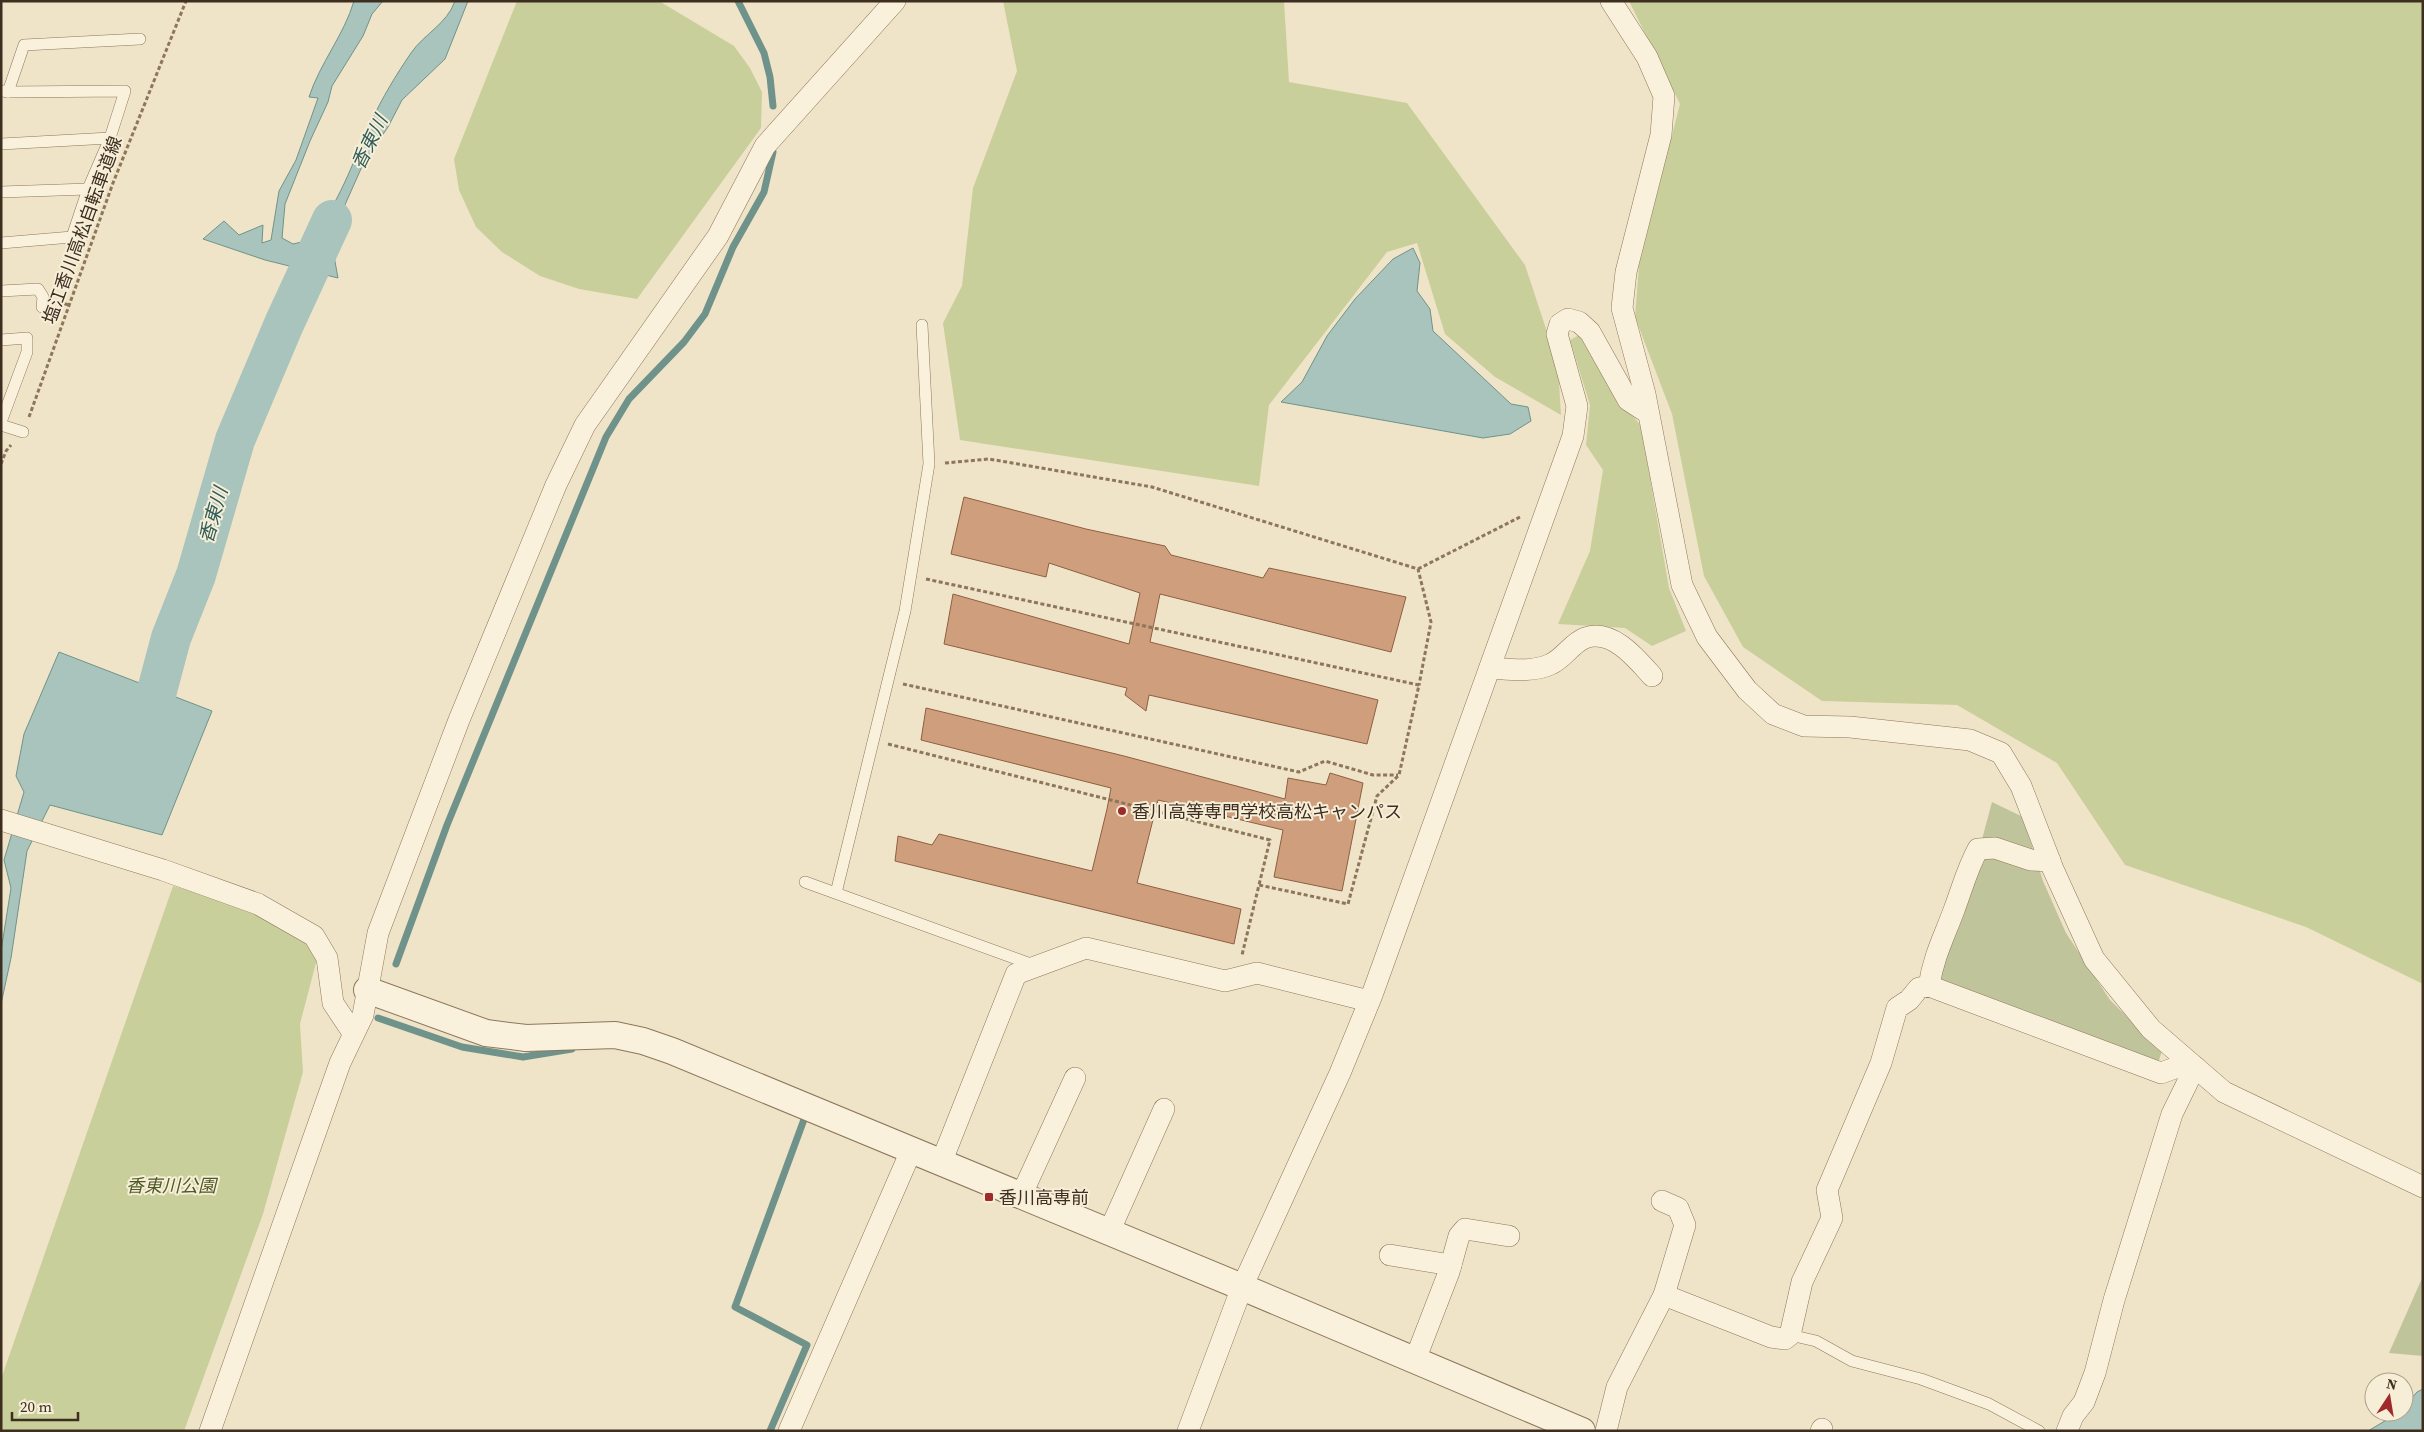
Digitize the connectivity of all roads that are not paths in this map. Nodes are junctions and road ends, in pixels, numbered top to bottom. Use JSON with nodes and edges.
{"nodes":[{"id":1,"x":895,"y":1,"type":"edge"},
{"id":2,"x":1611,"y":1,"type":"edge"},
{"id":3,"x":140,"y":39,"type":"dead end"},
{"id":4,"x":5,"y":91,"type":"edge"},
{"id":5,"x":110,"y":138,"type":"junction"},
{"id":6,"x":1,"y":144,"type":"edge"},
{"id":7,"x":88,"y":189,"type":"junction"},
{"id":8,"x":1,"y":192,"type":"edge"},
{"id":9,"x":1,"y":243,"type":"edge"},
{"id":10,"x":1,"y":291,"type":"edge"},
{"id":11,"x":42,"y":306,"type":"dead end"},
{"id":12,"x":922,"y":325,"type":"dead end"},
{"id":13,"x":1,"y":340,"type":"edge"},
{"id":14,"x":1648,"y":413,"type":"junction"},
{"id":15,"x":1,"y":424,"type":"edge"},
{"id":16,"x":23,"y":432,"type":"road end"},
{"id":17,"x":1490,"y":668,"type":"junction"},
{"id":18,"x":1652,"y":676,"type":"dead end"},
{"id":19,"x":1,"y":820,"type":"edge"},
{"id":20,"x":2050,"y":861,"type":"junction"},
{"id":21,"x":805,"y":882,"type":"dead end"},
{"id":22,"x":836,"y":893,"type":"junction"},
{"id":23,"x":1036,"y":966,"type":"junction"},
{"id":24,"x":1929,"y":986,"type":"junction"},
{"id":25,"x":367,"y":990,"type":"junction"},
{"id":26,"x":1369,"y":1001,"type":"junction"},
{"id":27,"x":353,"y":1033,"type":"junction"},
{"id":28,"x":2192,"y":1065,"type":"junction"},
{"id":29,"x":1076,"y":1078,"type":"dead end"},
{"id":30,"x":1164,"y":1109,"type":"dead end"},
{"id":31,"x":912,"y":1151,"type":"junction"},
{"id":32,"x":941,"y":1163,"type":"junction"},
{"id":33,"x":2423,"y":1187,"type":"edge"},
{"id":34,"x":1021,"y":1196,"type":"junction"},
{"id":35,"x":1662,"y":1201,"type":"dead end"},
{"id":36,"x":1109,"y":1232,"type":"junction"},
{"id":37,"x":1510,"y":1236,"type":"dead end"},
{"id":38,"x":1390,"y":1254,"type":"dead end"},
{"id":39,"x":1451,"y":1265,"type":"junction"},
{"id":40,"x":1242,"y":1287,"type":"junction"},
{"id":41,"x":1664,"y":1295,"type":"junction"},
{"id":42,"x":1790,"y":1335,"type":"junction"},
{"id":43,"x":1414,"y":1360,"type":"junction"},
{"id":44,"x":210,"y":1431,"type":"edge"},
{"id":45,"x":789,"y":1431,"type":"edge"},
{"id":46,"x":1188,"y":1431,"type":"edge"},
{"id":47,"x":1582,"y":1431,"type":"edge"},
{"id":48,"x":1606,"y":1431,"type":"edge"},
{"id":49,"x":2039,"y":1431,"type":"edge"},
{"id":50,"x":2067,"y":1431,"type":"edge"}],
"edges":[{"from":1,"to":25,"type":"street"},
{"from":2,"to":14,"type":"street"},
{"from":3,"to":4,"type":"lane"},
{"from":4,"to":5,"type":"lane"},
{"from":5,"to":6,"type":"lane"},
{"from":5,"to":7,"type":"lane"},
{"from":7,"to":8,"type":"lane"},
{"from":7,"to":9,"type":"lane"},
{"from":10,"to":11,"type":"lane"},
{"from":12,"to":22,"type":"lane"},
{"from":13,"to":15,"type":"lane"},
{"from":14,"to":17,"type":"street"},
{"from":14,"to":20,"type":"street"},
{"from":15,"to":16,"type":"lane"},
{"from":17,"to":18,"type":"street"},
{"from":17,"to":26,"type":"street"},
{"from":19,"to":27,"type":"street"},
{"from":20,"to":24,"type":"street"},
{"from":20,"to":28,"type":"street"},
{"from":21,"to":22,"type":"lane"},
{"from":22,"to":23,"type":"lane"},
{"from":23,"to":26,"type":"street"},
{"from":23,"to":32,"type":"street"},
{"from":24,"to":28,"type":"street"},
{"from":24,"to":42,"type":"street"},
{"from":25,"to":27,"type":"street"},
{"from":25,"to":31,"type":"street"},
{"from":26,"to":40,"type":"street"},
{"from":27,"to":44,"type":"street"},
{"from":28,"to":33,"type":"street"},
{"from":28,"to":50,"type":"street"},
{"from":29,"to":34,"type":"street"},
{"from":30,"to":36,"type":"street"},
{"from":31,"to":32,"type":"street"},
{"from":31,"to":45,"type":"street"},
{"from":32,"to":34,"type":"street"},
{"from":34,"to":36,"type":"street"},
{"from":35,"to":41,"type":"street"},
{"from":36,"to":40,"type":"street"},
{"from":37,"to":39,"type":"street"},
{"from":38,"to":39,"type":"street"},
{"from":39,"to":43,"type":"street"},
{"from":40,"to":43,"type":"street"},
{"from":40,"to":46,"type":"street"},
{"from":41,"to":42,"type":"street"},
{"from":41,"to":48,"type":"street"},
{"from":42,"to":49,"type":"lane"},
{"from":43,"to":47,"type":"street"}]}
